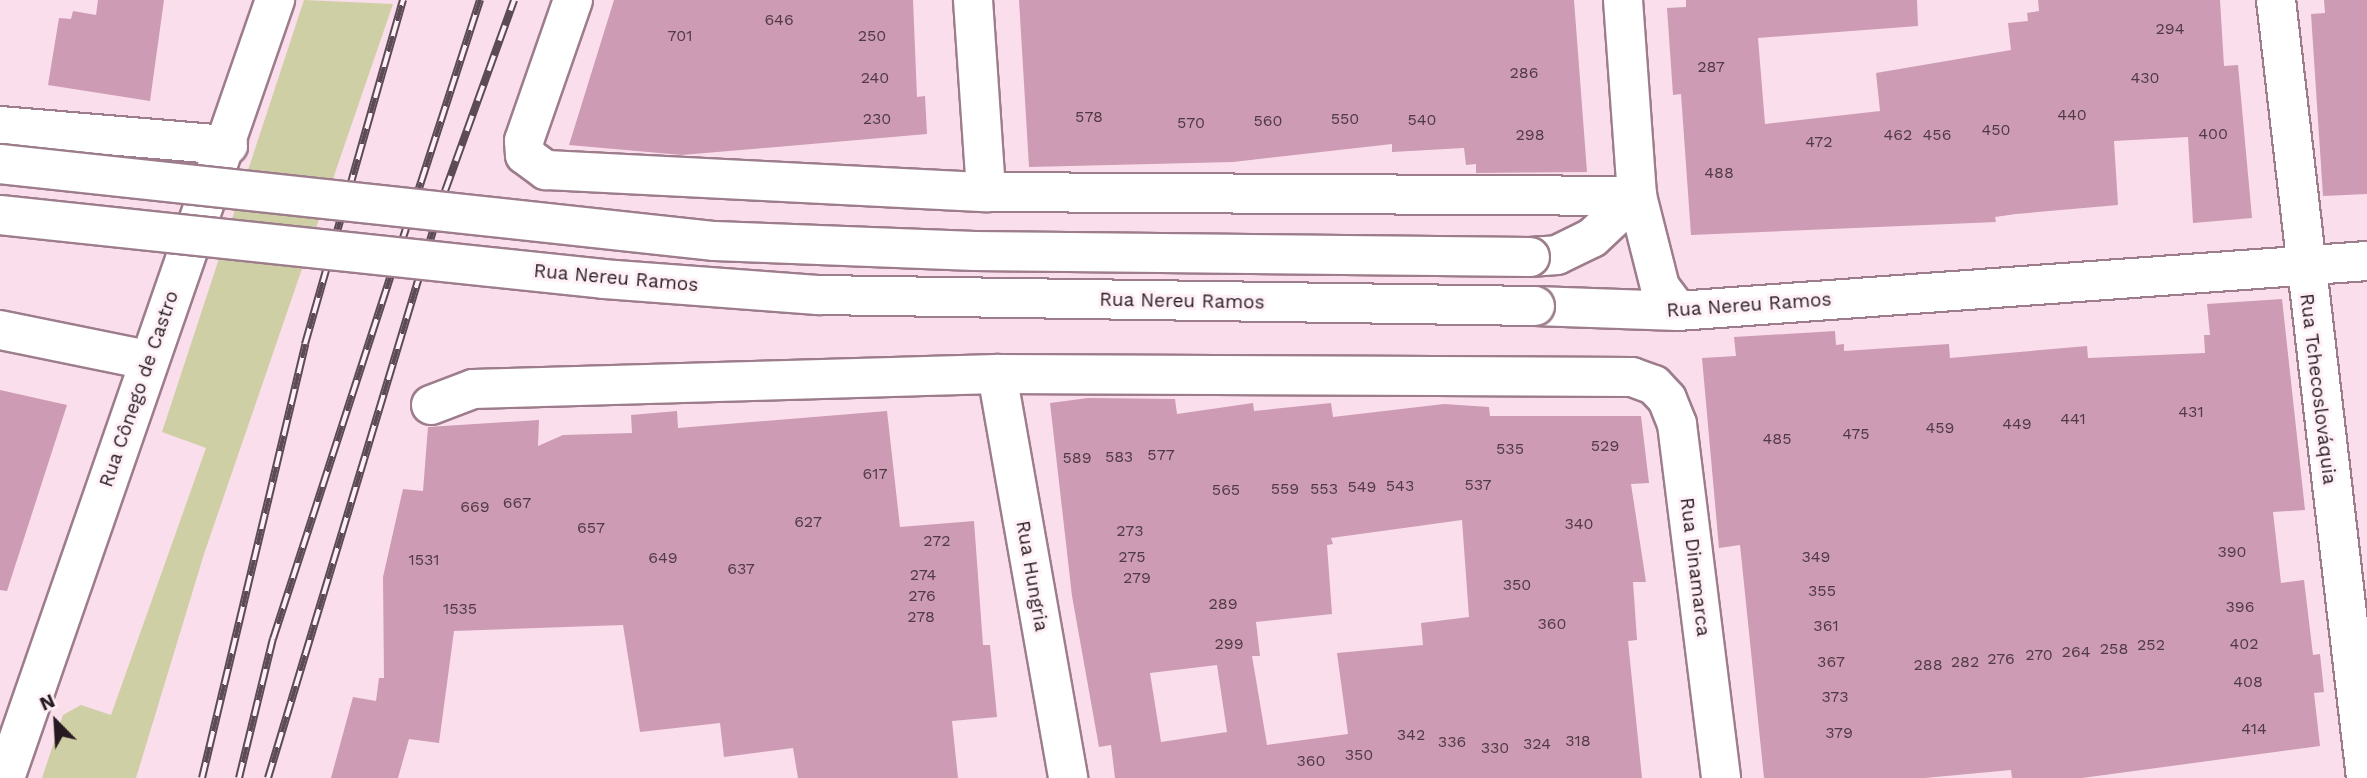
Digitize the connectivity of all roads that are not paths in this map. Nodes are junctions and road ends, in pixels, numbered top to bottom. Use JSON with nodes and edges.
{"nodes":[{"id":1,"x":275,"y":0,"type":"edge"},
{"id":2,"x":573,"y":0,"type":"edge"},
{"id":3,"x":973,"y":0,"type":"edge"},
{"id":4,"x":1623,"y":0,"type":"edge"},
{"id":5,"x":2276,"y":0,"type":"edge"},
{"id":6,"x":0,"y":126,"type":"edge"},
{"id":7,"x":228,"y":145,"type":"junction"},
{"id":8,"x":0,"y":163,"type":"edge"},
{"id":9,"x":986,"y":192,"type":"junction"},
{"id":10,"x":1637,"y":196,"type":"junction"},
{"id":11,"x":0,"y":215,"type":"edge"},
{"id":12,"x":2367,"y":261,"type":"edge"},
{"id":13,"x":2303,"y":265,"type":"junction"},
{"id":14,"x":1678,"y":311,"type":"junction"},
{"id":15,"x":0,"y":330,"type":"edge"},
{"id":16,"x":148,"y":360,"type":"junction"},
{"id":17,"x":997,"y":373,"type":"junction"},
{"id":18,"x":431,"y":405,"type":"dead end"},
{"id":19,"x":5,"y":778,"type":"edge"},
{"id":20,"x":1068,"y":778,"type":"edge"},
{"id":21,"x":1721,"y":778,"type":"edge"},
{"id":22,"x":2366,"y":778,"type":"edge"}],
"edges":[{"from":1,"to":7,"type":"street","name":"Rua Cônego de Castro"},
{"from":2,"to":9,"type":"street"},
{"from":3,"to":9,"type":"street"},
{"from":4,"to":10,"type":"street"},
{"from":5,"to":13,"type":"street","name":"Rua Tchecoslováquia"},
{"from":6,"to":7,"type":"street"},
{"from":7,"to":16,"type":"street","name":"Rua Cônego de Castro"},
{"from":8,"to":10,"type":"street","bridge":true},
{"from":9,"to":10,"type":"street"},
{"from":10,"to":14,"type":"street"},
{"from":11,"to":14,"type":"street","name":"Rua Nereu Ramos","bridge":true},
{"from":12,"to":13,"type":"street","name":"Rua Nereu Ramos"},
{"from":13,"to":14,"type":"street","name":"Rua Nereu Ramos"},
{"from":13,"to":22,"type":"street","name":"Rua Tchecoslováquia"},
{"from":15,"to":16,"type":"street"},
{"from":16,"to":19,"type":"street","name":"Rua Cônego de Castro"},
{"from":17,"to":18,"type":"street"},
{"from":17,"to":20,"type":"street","name":"Rua Hungria"},
{"from":17,"to":21,"type":"street","name":"Rua Dinamarca"}]}
